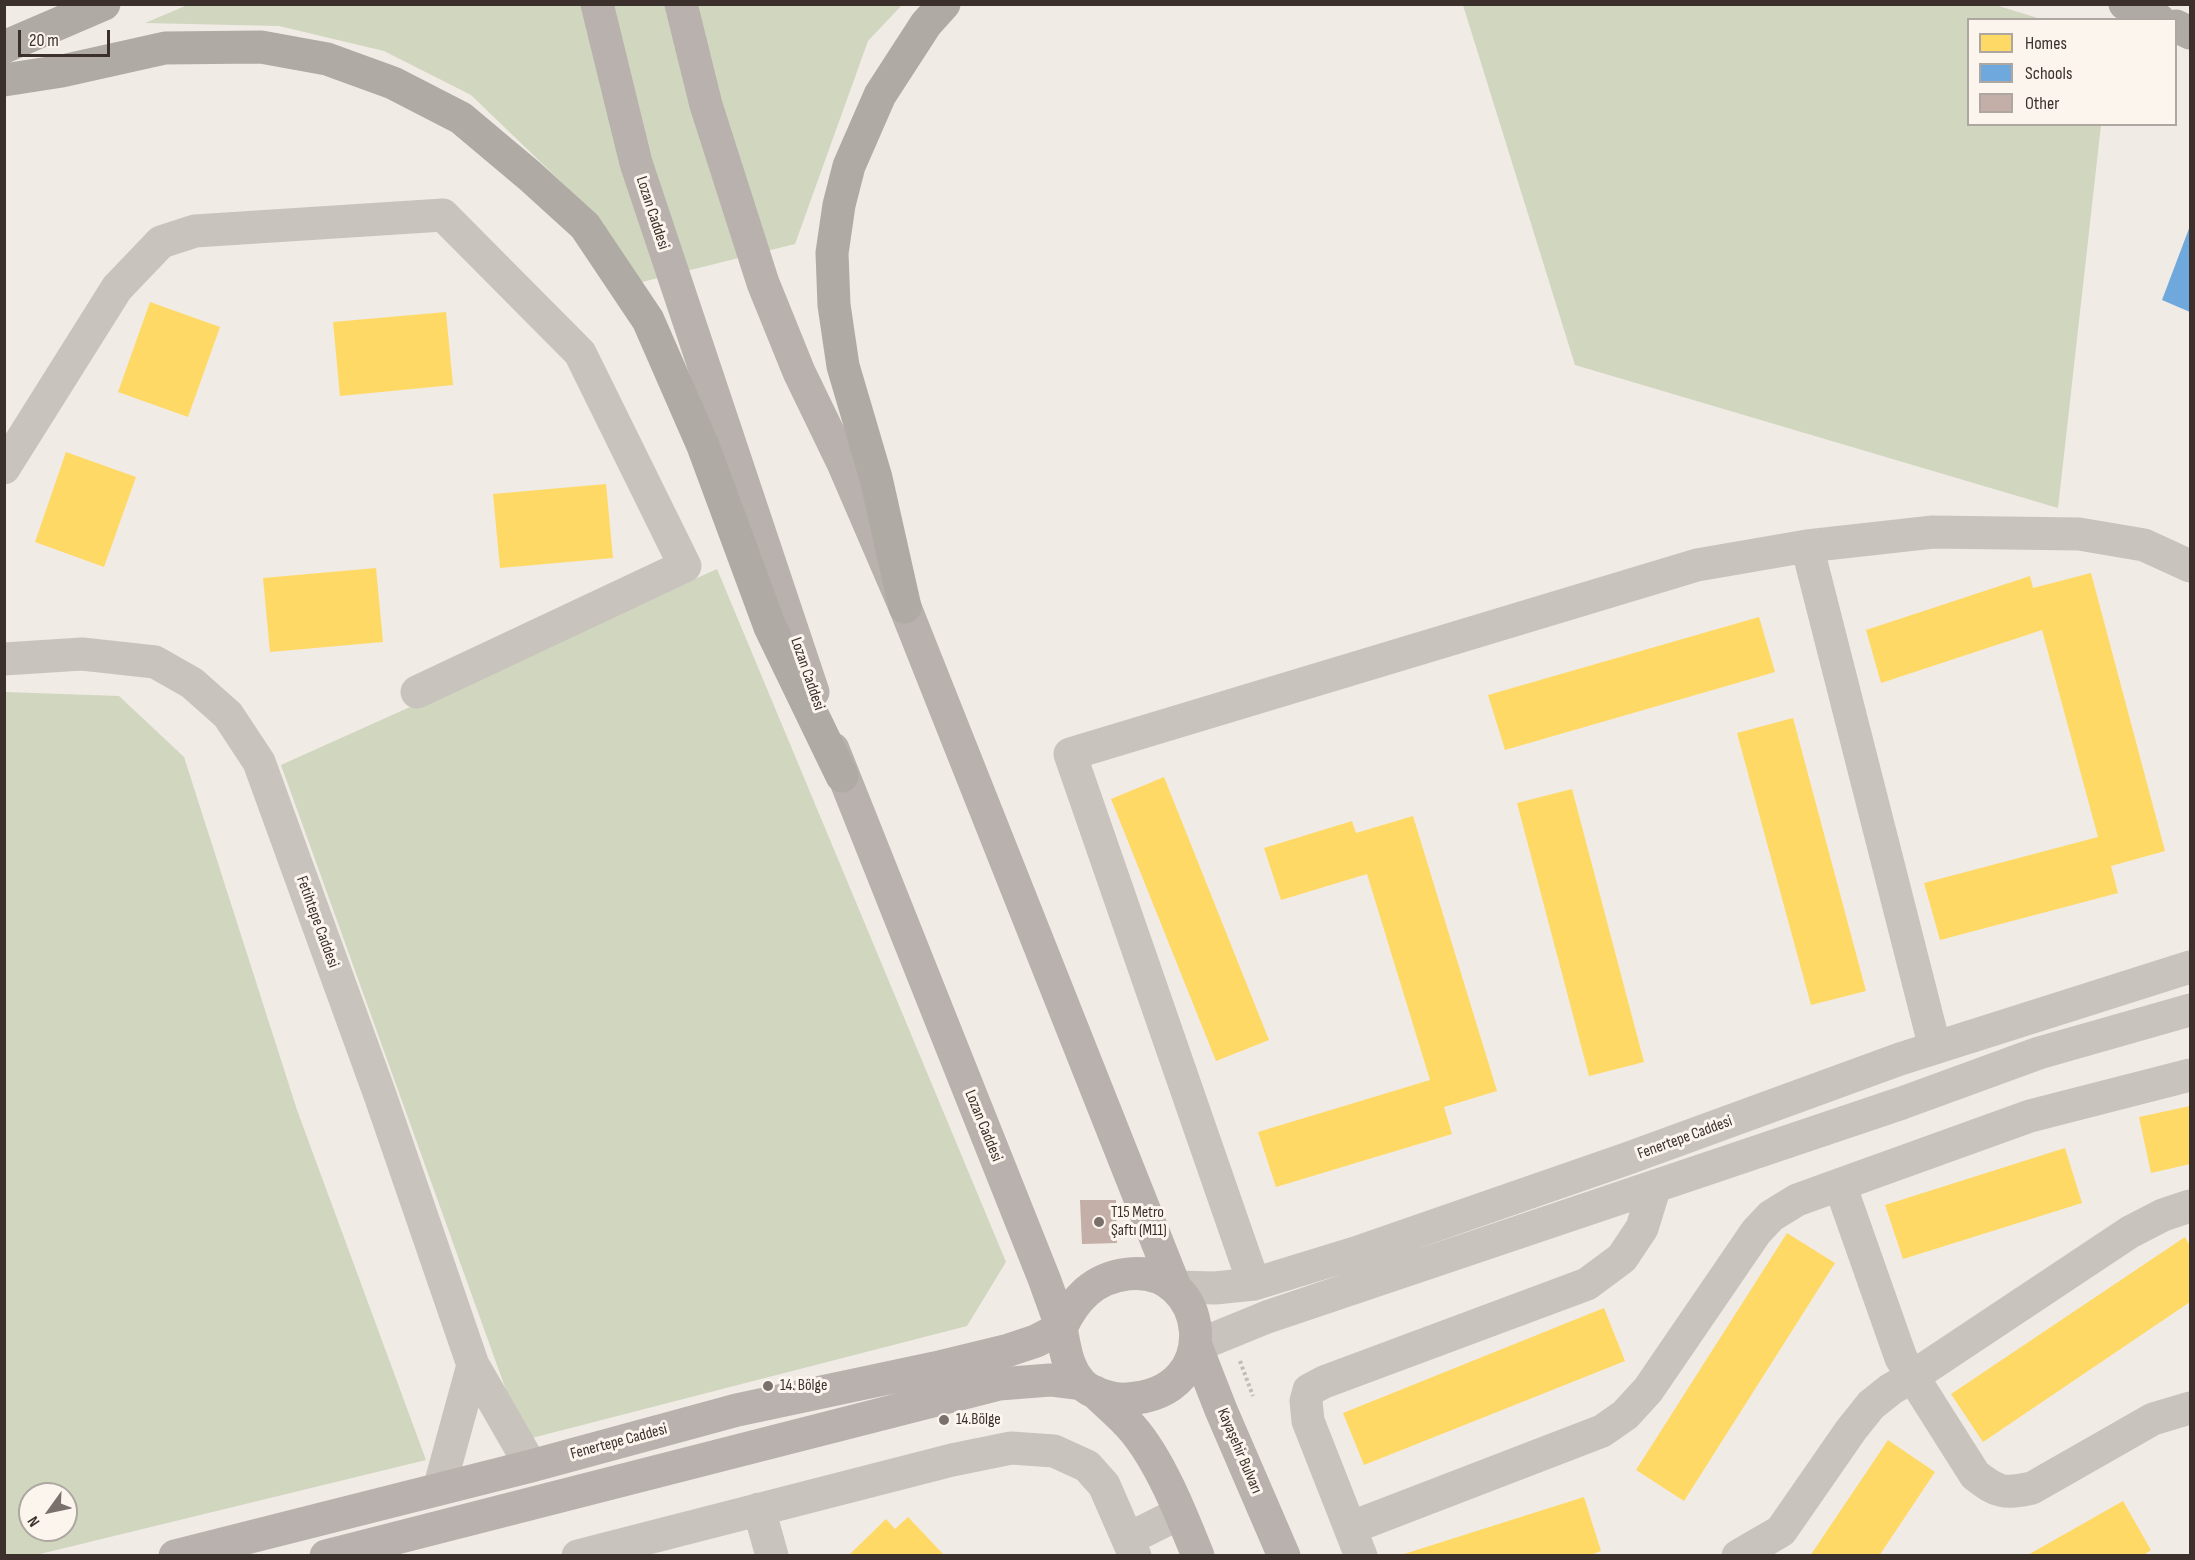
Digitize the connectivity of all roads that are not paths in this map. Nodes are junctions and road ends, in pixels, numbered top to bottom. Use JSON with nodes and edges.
{"nodes":[{"id":1,"x":104,"y":4,"type":"edge"},
{"id":2,"x":597,"y":4,"type":"edge"},
{"id":3,"x":681,"y":4,"type":"edge"},
{"id":4,"x":944,"y":4,"type":"edge"},
{"id":5,"x":2125,"y":4,"type":"edge"},
{"id":6,"x":2156,"y":18,"type":"edge"},
{"id":7,"x":4,"y":48,"type":"edge"},
{"id":8,"x":4,"y":80,"type":"edge"},
{"id":9,"x":4,"y":468,"type":"edge"},
{"id":10,"x":1807,"y":546,"type":"junction"},
{"id":11,"x":2190,"y":566,"type":"edge"},
{"id":12,"x":905,"y":607,"type":"junction"},
{"id":13,"x":4,"y":659,"type":"edge"},
{"id":14,"x":417,"y":692,"type":"dead end"},
{"id":15,"x":842,"y":776,"type":"junction"},
{"id":16,"x":2190,"y":967,"type":"edge"},
{"id":17,"x":2190,"y":1010,"type":"edge"},
{"id":18,"x":1935,"y":1048,"type":"junction"},
{"id":19,"x":2190,"y":1075,"type":"edge"},
{"id":20,"x":1840,"y":1185,"type":"junction"},
{"id":21,"x":1655,"y":1186,"type":"junction"},
{"id":22,"x":2190,"y":1206,"type":"edge"},
{"id":23,"x":1254,"y":1284,"type":"junction"},
{"id":24,"x":1175,"y":1287,"type":"junction"},
{"id":25,"x":1060,"y":1328,"type":"junction"},
{"id":26,"x":1196,"y":1346,"type":"junction"},
{"id":27,"x":473,"y":1365,"type":"junction"},
{"id":28,"x":1912,"y":1377,"type":"junction"},
{"id":29,"x":1088,"y":1388,"type":"junction"},
{"id":30,"x":2190,"y":1408,"type":"edge"},
{"id":31,"x":531,"y":1466,"type":"junction"},
{"id":32,"x":439,"y":1489,"type":"junction"},
{"id":33,"x":759,"y":1509,"type":"junction"},
{"id":34,"x":1180,"y":1513,"type":"junction"},
{"id":35,"x":1356,"y":1542,"type":"edge"},
{"id":36,"x":1132,"y":1547,"type":"edge"},
{"id":37,"x":176,"y":1556,"type":"edge"},
{"id":38,"x":326,"y":1556,"type":"edge"},
{"id":39,"x":578,"y":1556,"type":"edge"},
{"id":40,"x":772,"y":1556,"type":"edge"},
{"id":41,"x":1198,"y":1556,"type":"edge"},
{"id":42,"x":1284,"y":1556,"type":"edge"},
{"id":43,"x":1738,"y":1556,"type":"edge"}],
"edges":[{"from":1,"to":7,"type":"highway"},
{"from":2,"to":15,"type":"main road","name":"Lozan Caddesi"},
{"from":3,"to":12,"type":"main road"},
{"from":4,"to":12,"type":"highway"},
{"from":5,"to":6,"type":"highway"},
{"from":8,"to":15,"type":"highway"},
{"from":9,"to":14,"type":"street"},
{"from":10,"to":11,"type":"street"},
{"from":10,"to":18,"type":"street"},
{"from":10,"to":23,"type":"street"},
{"from":12,"to":24,"type":"main road"},
{"from":13,"to":27,"type":"street","name":"Fetihtepe Caddesi"},
{"from":15,"to":25,"type":"main road","name":"Lozan Caddesi"},
{"from":16,"to":18,"type":"street","name":"Fenertepe Caddesi"},
{"from":17,"to":21,"type":"street"},
{"from":18,"to":23,"type":"street","name":"Fenertepe Caddesi"},
{"from":19,"to":20,"type":"street"},
{"from":20,"to":28,"type":"street"},
{"from":20,"to":35,"type":"street"},
{"from":21,"to":26,"type":"street"},
{"from":21,"to":35,"type":"street"},
{"from":22,"to":28,"type":"street"},
{"from":23,"to":24,"type":"street","name":"Fenertepe Caddesi"},
{"from":24,"to":25,"type":"main road"},
{"from":24,"to":26,"type":"main road"},
{"from":25,"to":29,"type":"main road"},
{"from":25,"to":31,"type":"main road","name":"Fenertepe Caddesi"},
{"from":26,"to":29,"type":"main road"},
{"from":26,"to":42,"type":"main road","name":"Kayaşehir Bulvarı"},
{"from":27,"to":31,"type":"street","name":"Fetihtepe Caddesi"},
{"from":27,"to":32,"type":"street"},
{"from":28,"to":30,"type":"street"},
{"from":28,"to":43,"type":"street"},
{"from":29,"to":34,"type":"main road"},
{"from":29,"to":38,"type":"main road"},
{"from":31,"to":32,"type":"main road","name":"Fenertepe Caddesi"},
{"from":32,"to":37,"type":"main road","name":"Fenertepe Caddesi"},
{"from":33,"to":36,"type":"street"},
{"from":33,"to":39,"type":"street"},
{"from":33,"to":40,"type":"street"},
{"from":34,"to":36,"type":"street"},
{"from":34,"to":41,"type":"main road"}]}
